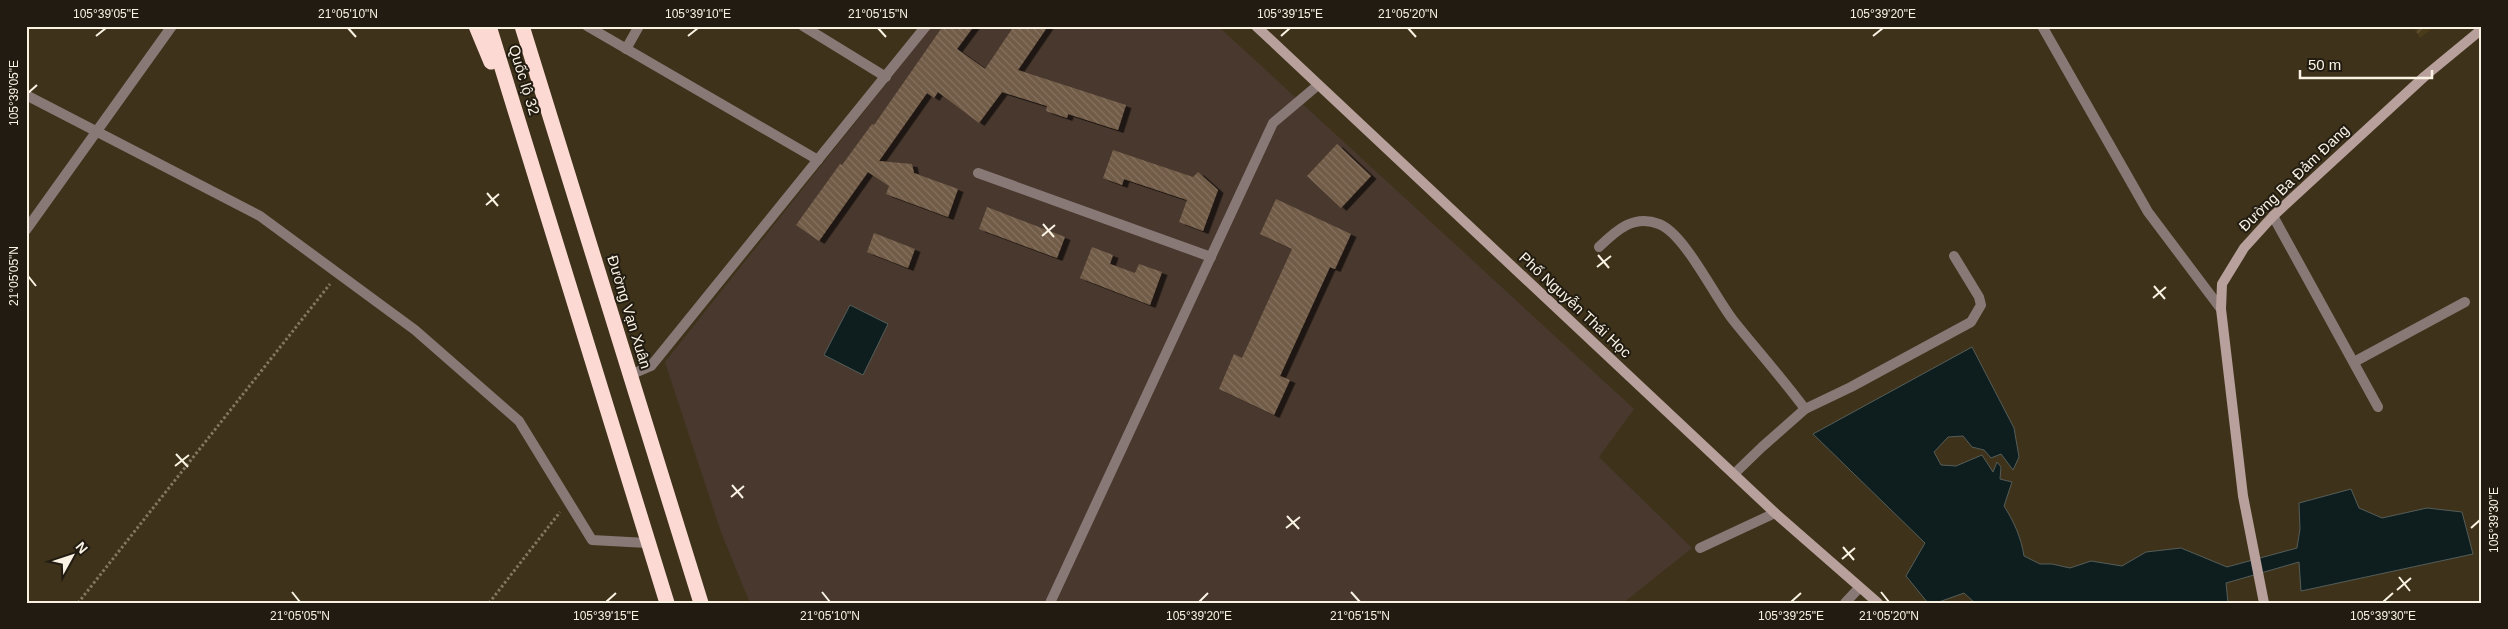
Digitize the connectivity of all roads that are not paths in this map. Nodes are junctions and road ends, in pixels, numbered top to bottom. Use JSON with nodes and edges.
{"nodes":[{"id":1,"x":172,"y":26,"type":"edge"},
{"id":2,"x":476,"y":26,"type":"edge"},
{"id":3,"x":489,"y":26,"type":"edge"},
{"id":4,"x":587,"y":26,"type":"edge"},
{"id":5,"x":639,"y":26,"type":"edge"},
{"id":6,"x":803,"y":26,"type":"edge"},
{"id":7,"x":926,"y":26,"type":"edge"},
{"id":8,"x":1256,"y":26,"type":"edge"},
{"id":9,"x":2042,"y":26,"type":"edge"},
{"id":10,"x":522,"y":28,"type":"edge"},
{"id":11,"x":2482,"y":29,"type":"edge"},
{"id":12,"x":626,"y":49,"type":"junction"},
{"id":13,"x":886,"y":76,"type":"junction"},
{"id":14,"x":1318,"y":85,"type":"junction"},
{"id":15,"x":26,"y":95,"type":"edge"},
{"id":16,"x":96,"y":132,"type":"junction"},
{"id":17,"x":525,"y":145,"type":"junction"},
{"id":18,"x":818,"y":160,"type":"junction"},
{"id":19,"x":978,"y":173,"type":"dead end"},
{"id":20,"x":2273,"y":216,"type":"junction"},
{"id":21,"x":26,"y":230,"type":"edge"},
{"id":22,"x":1599,"y":247,"type":"dead end"},
{"id":23,"x":1954,"y":256,"type":"dead end"},
{"id":24,"x":1210,"y":257,"type":"junction"},
{"id":25,"x":2465,"y":302,"type":"dead end"},
{"id":26,"x":2221,"y":309,"type":"junction"},
{"id":27,"x":2354,"y":362,"type":"junction"},
{"id":28,"x":630,"y":375,"type":"junction"},
{"id":29,"x":2378,"y":407,"type":"dead end"},
{"id":30,"x":1805,"y":409,"type":"junction"},
{"id":31,"x":1734,"y":474,"type":"junction"},
{"id":32,"x":1775,"y":513,"type":"junction"},
{"id":33,"x":647,"y":543,"type":"junction"},
{"id":34,"x":1700,"y":548,"type":"dead end"},
{"id":35,"x":1858,"y":588,"type":"junction"},
{"id":36,"x":667,"y":603,"type":"edge"},
{"id":37,"x":701,"y":603,"type":"edge"},
{"id":38,"x":1050,"y":603,"type":"edge"},
{"id":39,"x":1845,"y":603,"type":"edge"},
{"id":40,"x":1878,"y":603,"type":"edge"},
{"id":41,"x":2264,"y":603,"type":"edge"}],
"edges":[{"from":1,"to":16,"type":"street"},
{"from":2,"to":17,"type":"highway"},
{"from":3,"to":17,"type":"highway","name":"Quốc lộ 32"},
{"from":4,"to":12,"type":"street"},
{"from":5,"to":12,"type":"street"},
{"from":6,"to":13,"type":"street"},
{"from":7,"to":13,"type":"street"},
{"from":8,"to":14,"type":"main road","name":"Phố Nguyễn Thái Học"},
{"from":9,"to":26,"type":"street"},
{"from":10,"to":28,"type":"highway","name":"Đường Vạn Xuân"},
{"from":11,"to":20,"type":"main road","name":"Đường Ba Đảm Đang"},
{"from":12,"to":18,"type":"street"},
{"from":13,"to":18,"type":"street"},
{"from":14,"to":24,"type":"street"},
{"from":14,"to":31,"type":"main road","name":"Phố Nguyễn Thái Học"},
{"from":15,"to":16,"type":"street"},
{"from":16,"to":21,"type":"street"},
{"from":16,"to":33,"type":"street"},
{"from":17,"to":33,"type":"highway"},
{"from":18,"to":28,"type":"street"},
{"from":19,"to":24,"type":"street"},
{"from":20,"to":26,"type":"main road","name":"Đường Ba Đảm Đang"},
{"from":20,"to":27,"type":"street"},
{"from":22,"to":30,"type":"street"},
{"from":23,"to":30,"type":"street"},
{"from":24,"to":38,"type":"street"},
{"from":25,"to":27,"type":"street"},
{"from":26,"to":41,"type":"main road","name":"Đường Ba Đảm Đang"},
{"from":27,"to":29,"type":"street"},
{"from":28,"to":37,"type":"highway","name":"Đường Vạn Xuân"},
{"from":30,"to":31,"type":"street"},
{"from":31,"to":32,"type":"main road","name":"Phố Nguyễn Thái Học"},
{"from":32,"to":34,"type":"street"},
{"from":32,"to":35,"type":"main road","name":"Phố Nguyễn Thái Học"},
{"from":33,"to":36,"type":"highway"},
{"from":35,"to":39,"type":"street"},
{"from":35,"to":40,"type":"main road","name":"Phố Nguyễn Thái Học"}]}
